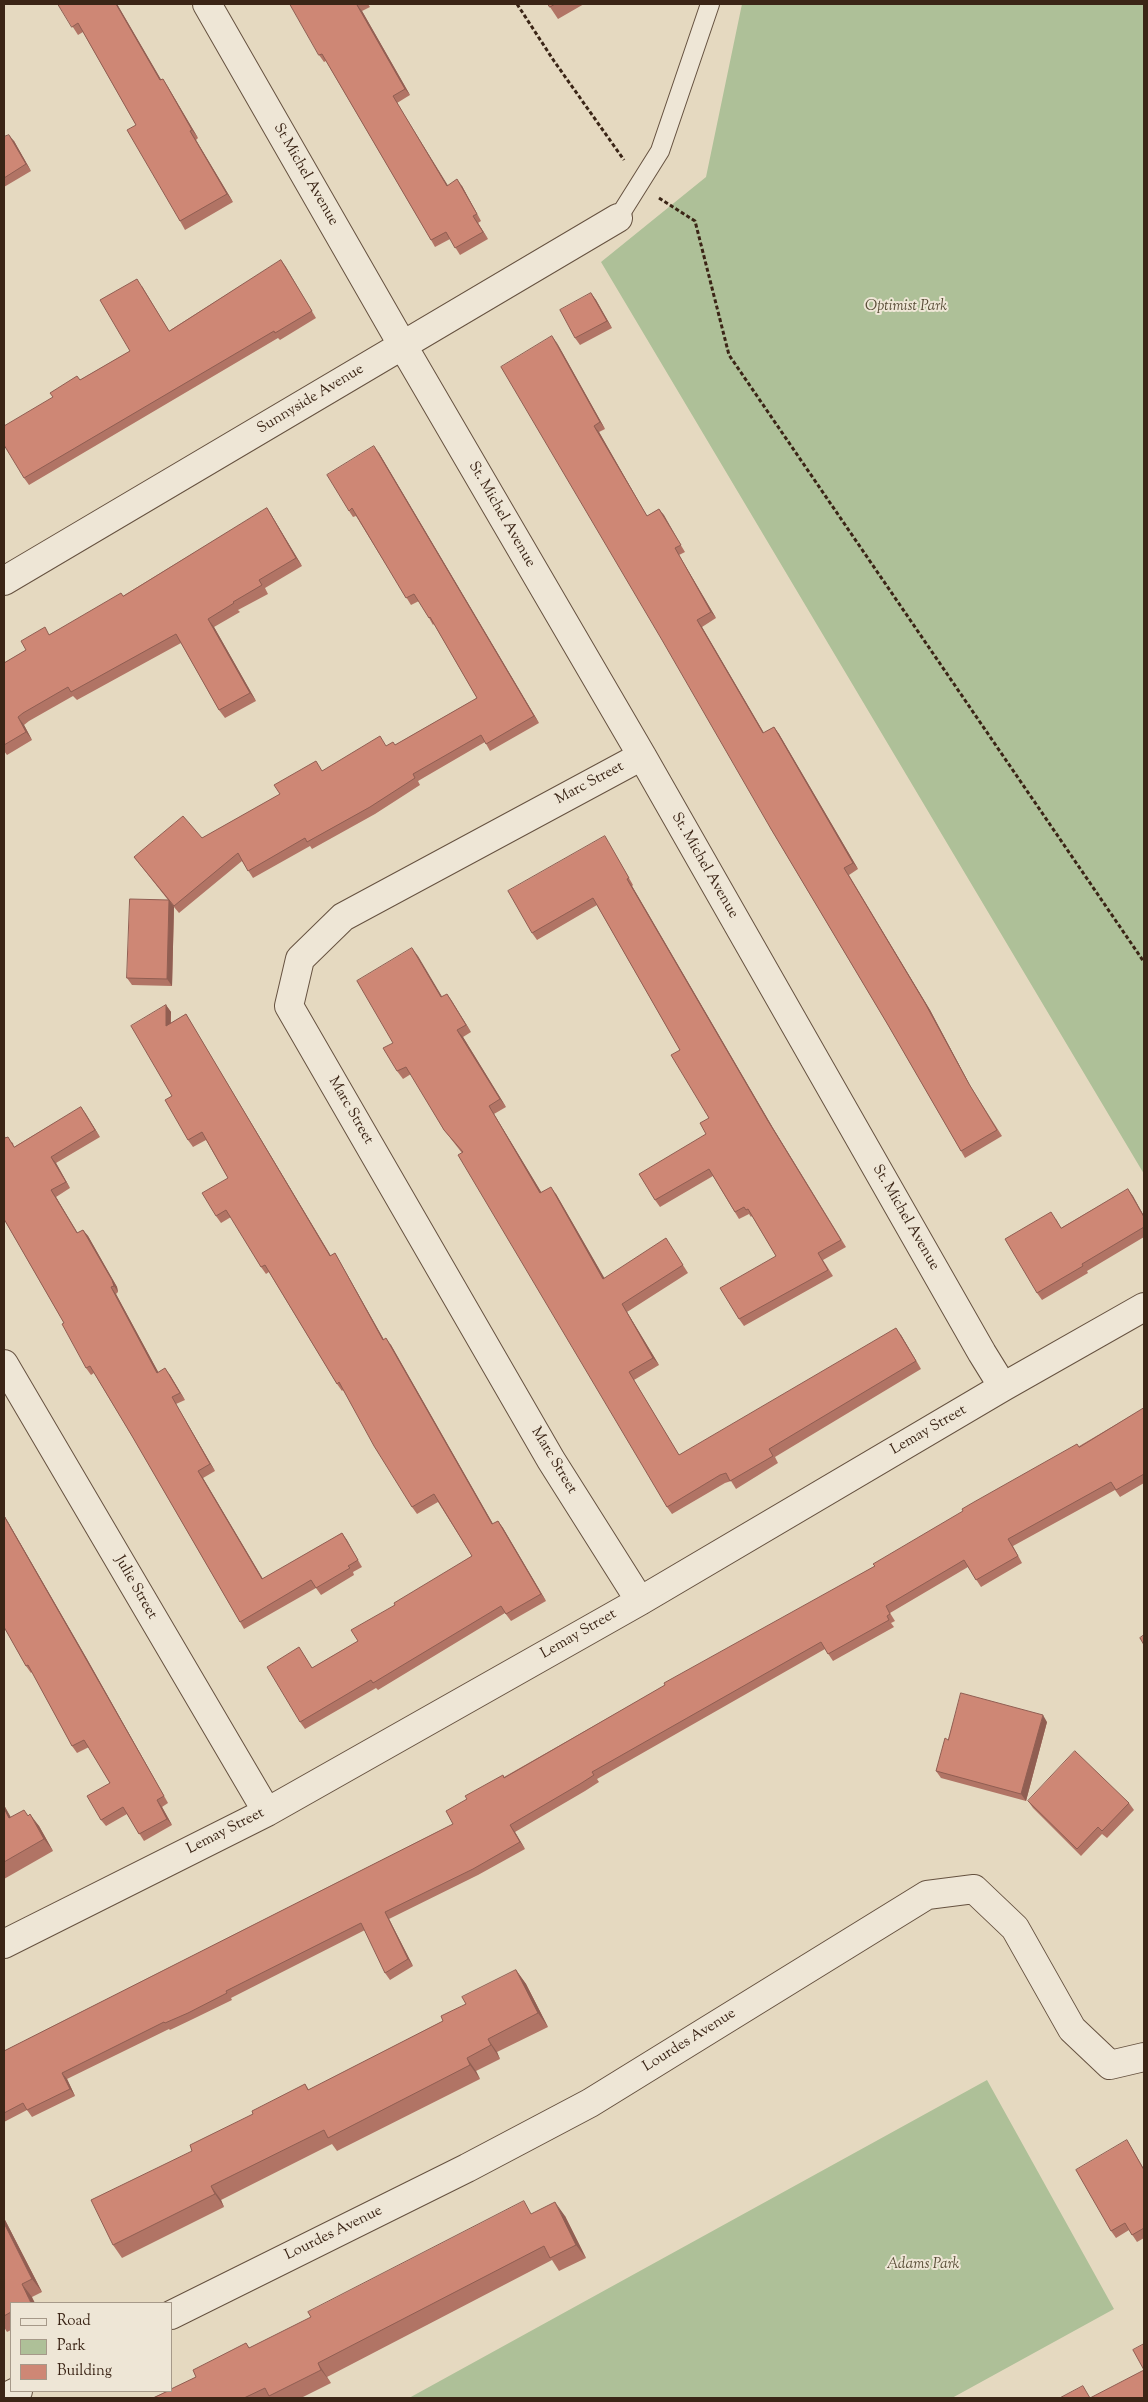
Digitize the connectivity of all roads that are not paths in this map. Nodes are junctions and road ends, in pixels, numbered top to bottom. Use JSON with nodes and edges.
{"nodes":[{"id":1,"x":207,"y":4,"type":"edge"},
{"id":2,"x":710,"y":4,"type":"edge"},
{"id":3,"x":618,"y":218,"type":"joint"},
{"id":4,"x":403,"y":346,"type":"junction"},
{"id":5,"x":6,"y":574,"type":"edge"},
{"id":6,"x":642,"y":756,"type":"junction"},
{"id":7,"x":1144,"y":1307,"type":"edge"},
{"id":8,"x":4,"y":1364,"type":"edge"},
{"id":9,"x":1003,"y":1387,"type":"junction"},
{"id":10,"x":640,"y":1601,"type":"junction"},
{"id":11,"x":267,"y":1812,"type":"junction"},
{"id":12,"x":4,"y":1944,"type":"edge"},
{"id":13,"x":1144,"y":2057,"type":"edge"},
{"id":14,"x":172,"y":2315,"type":"edge"},
{"id":15,"x":16,"y":2392,"type":"edge"},
{"id":16,"x":4,"y":2398,"type":"edge"}],
"edges":[{"from":1,"to":4,"type":"street","name":"St Michel Avenue"},
{"from":2,"to":3,"type":"lane"},
{"from":3,"to":4,"type":"street","name":"Sunnyside Avenue"},
{"from":4,"to":5,"type":"street","name":"Sunnyside Avenue"},
{"from":4,"to":6,"type":"street","name":"St. Michel Avenue"},
{"from":6,"to":9,"type":"street","name":"St. Michel Avenue"},
{"from":6,"to":10,"type":"street","name":"Marc Street"},
{"from":7,"to":9,"type":"street","name":"Lemay Street"},
{"from":8,"to":11,"type":"street","name":"Julie Street"},
{"from":9,"to":10,"type":"street","name":"Lemay Street"},
{"from":10,"to":11,"type":"street","name":"Lemay Street"},
{"from":11,"to":12,"type":"street","name":"Lemay Street"},
{"from":13,"to":14,"type":"street","name":"Lourdes Avenue"},
{"from":15,"to":16,"type":"street"}]}
